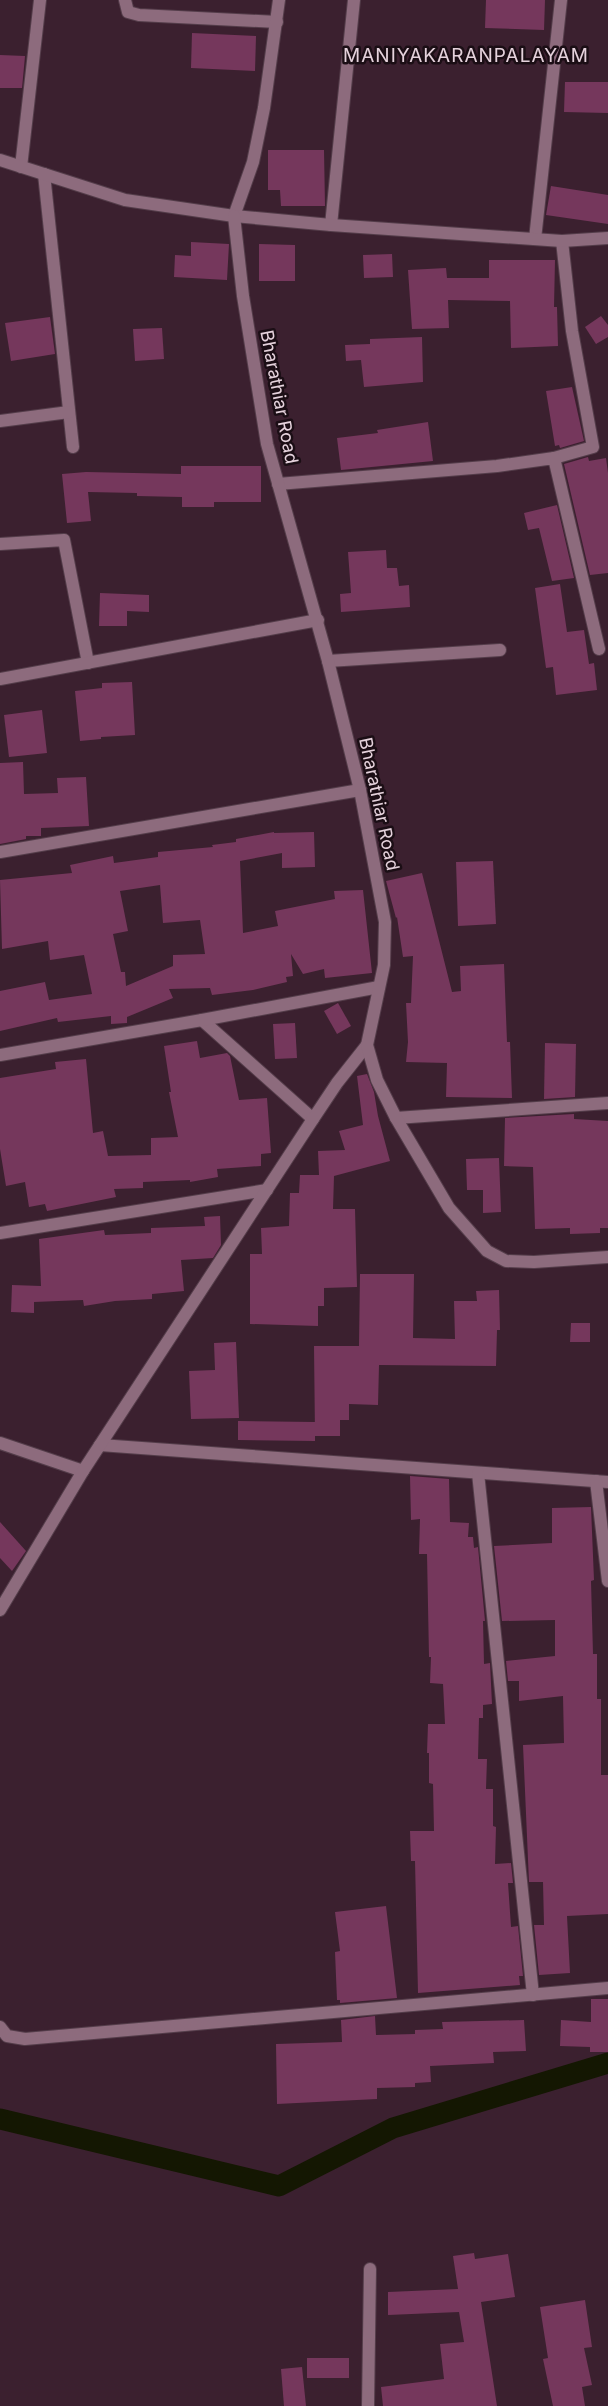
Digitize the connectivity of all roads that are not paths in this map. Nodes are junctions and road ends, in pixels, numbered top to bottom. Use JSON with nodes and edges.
{"nodes":[{"id":1,"x":40,"y":0,"type":"edge"},
{"id":2,"x":126,"y":0,"type":"edge"},
{"id":3,"x":279,"y":0,"type":"edge"},
{"id":4,"x":354,"y":0,"type":"edge"},
{"id":5,"x":561,"y":0,"type":"edge"},
{"id":6,"x":277,"y":22,"type":"junction"},
{"id":7,"x":0,"y":160,"type":"edge"},
{"id":8,"x":21,"y":167,"type":"junction"},
{"id":9,"x":44,"y":174,"type":"junction"},
{"id":10,"x":234,"y":216,"type":"junction"},
{"id":11,"x":331,"y":226,"type":"junction"},
{"id":12,"x":608,"y":238,"type":"edge"},
{"id":13,"x":535,"y":239,"type":"junction"},
{"id":14,"x":562,"y":241,"type":"junction"},
{"id":15,"x":69,"y":412,"type":"junction"},
{"id":16,"x":0,"y":421,"type":"edge"},
{"id":17,"x":73,"y":447,"type":"dead end"},
{"id":18,"x":554,"y":458,"type":"junction"},
{"id":19,"x":278,"y":484,"type":"junction"},
{"id":20,"x":0,"y":544,"type":"edge"},
{"id":21,"x":318,"y":620,"type":"junction"},
{"id":22,"x":599,"y":649,"type":"dead end"},
{"id":23,"x":500,"y":650,"type":"dead end"},
{"id":24,"x":328,"y":661,"type":"junction"},
{"id":25,"x":88,"y":663,"type":"junction"},
{"id":26,"x":0,"y":680,"type":"edge"},
{"id":27,"x":360,"y":790,"type":"junction"},
{"id":28,"x":0,"y":852,"type":"edge"},
{"id":29,"x":379,"y":986,"type":"junction"},
{"id":30,"x":202,"y":1020,"type":"junction"},
{"id":31,"x":367,"y":1045,"type":"junction"},
{"id":32,"x":0,"y":1055,"type":"edge"},
{"id":33,"x":608,"y":1103,"type":"edge"},
{"id":34,"x":396,"y":1118,"type":"junction"},
{"id":35,"x":313,"y":1119,"type":"junction"},
{"id":36,"x":267,"y":1190,"type":"junction"},
{"id":37,"x":0,"y":1233,"type":"edge"},
{"id":38,"x":608,"y":1257,"type":"edge"},
{"id":39,"x":0,"y":1443,"type":"edge"},
{"id":40,"x":100,"y":1445,"type":"junction"},
{"id":41,"x":83,"y":1470,"type":"junction"},
{"id":42,"x":478,"y":1473,"type":"junction"},
{"id":43,"x":602,"y":1482,"type":"edge"},
{"id":44,"x":608,"y":1581,"type":"edge"},
{"id":45,"x":0,"y":1610,"type":"edge"},
{"id":46,"x":608,"y":1988,"type":"edge"},
{"id":47,"x":533,"y":1995,"type":"junction"},
{"id":48,"x":0,"y":2027,"type":"edge"},
{"id":49,"x":370,"y":2268,"type":"dead end"},
{"id":50,"x":368,"y":2406,"type":"edge"}],
"edges":[{"from":1,"to":8,"type":"street"},
{"from":2,"to":6,"type":"street"},
{"from":3,"to":6,"type":"street"},
{"from":4,"to":11,"type":"street"},
{"from":5,"to":13,"type":"street"},
{"from":6,"to":10,"type":"street"},
{"from":7,"to":8,"type":"street"},
{"from":8,"to":9,"type":"street"},
{"from":9,"to":10,"type":"street"},
{"from":9,"to":15,"type":"street"},
{"from":10,"to":11,"type":"street"},
{"from":10,"to":19,"type":"street","name":"Bharathiar Road"},
{"from":11,"to":13,"type":"street"},
{"from":12,"to":14,"type":"street"},
{"from":13,"to":14,"type":"street"},
{"from":14,"to":18,"type":"street"},
{"from":15,"to":16,"type":"street"},
{"from":15,"to":17,"type":"street"},
{"from":18,"to":19,"type":"street"},
{"from":18,"to":22,"type":"street"},
{"from":19,"to":21,"type":"street","name":"Bharathiar Road"},
{"from":20,"to":25,"type":"street"},
{"from":21,"to":24,"type":"street","name":"Bharathiar Road"},
{"from":21,"to":25,"type":"street"},
{"from":23,"to":24,"type":"street"},
{"from":24,"to":27,"type":"street","name":"Bharathiar Road"},
{"from":25,"to":26,"type":"street"},
{"from":27,"to":28,"type":"street"},
{"from":27,"to":29,"type":"street","name":"Bharathiar Road"},
{"from":29,"to":30,"type":"street"},
{"from":29,"to":31,"type":"street","name":"Bharathiar Road"},
{"from":30,"to":32,"type":"street"},
{"from":30,"to":35,"type":"street"},
{"from":31,"to":34,"type":"street","name":"Bharathiar Road"},
{"from":31,"to":35,"type":"street"},
{"from":33,"to":34,"type":"street"},
{"from":34,"to":38,"type":"street","name":"Bharathiar Road"},
{"from":35,"to":36,"type":"street"},
{"from":36,"to":37,"type":"street"},
{"from":36,"to":40,"type":"street"},
{"from":39,"to":41,"type":"street"},
{"from":40,"to":41,"type":"street"},
{"from":40,"to":42,"type":"street"},
{"from":41,"to":45,"type":"street"},
{"from":42,"to":43,"type":"street"},
{"from":42,"to":47,"type":"street"},
{"from":43,"to":44,"type":"street"},
{"from":46,"to":47,"type":"street"},
{"from":47,"to":48,"type":"street"},
{"from":49,"to":50,"type":"street"}]}
